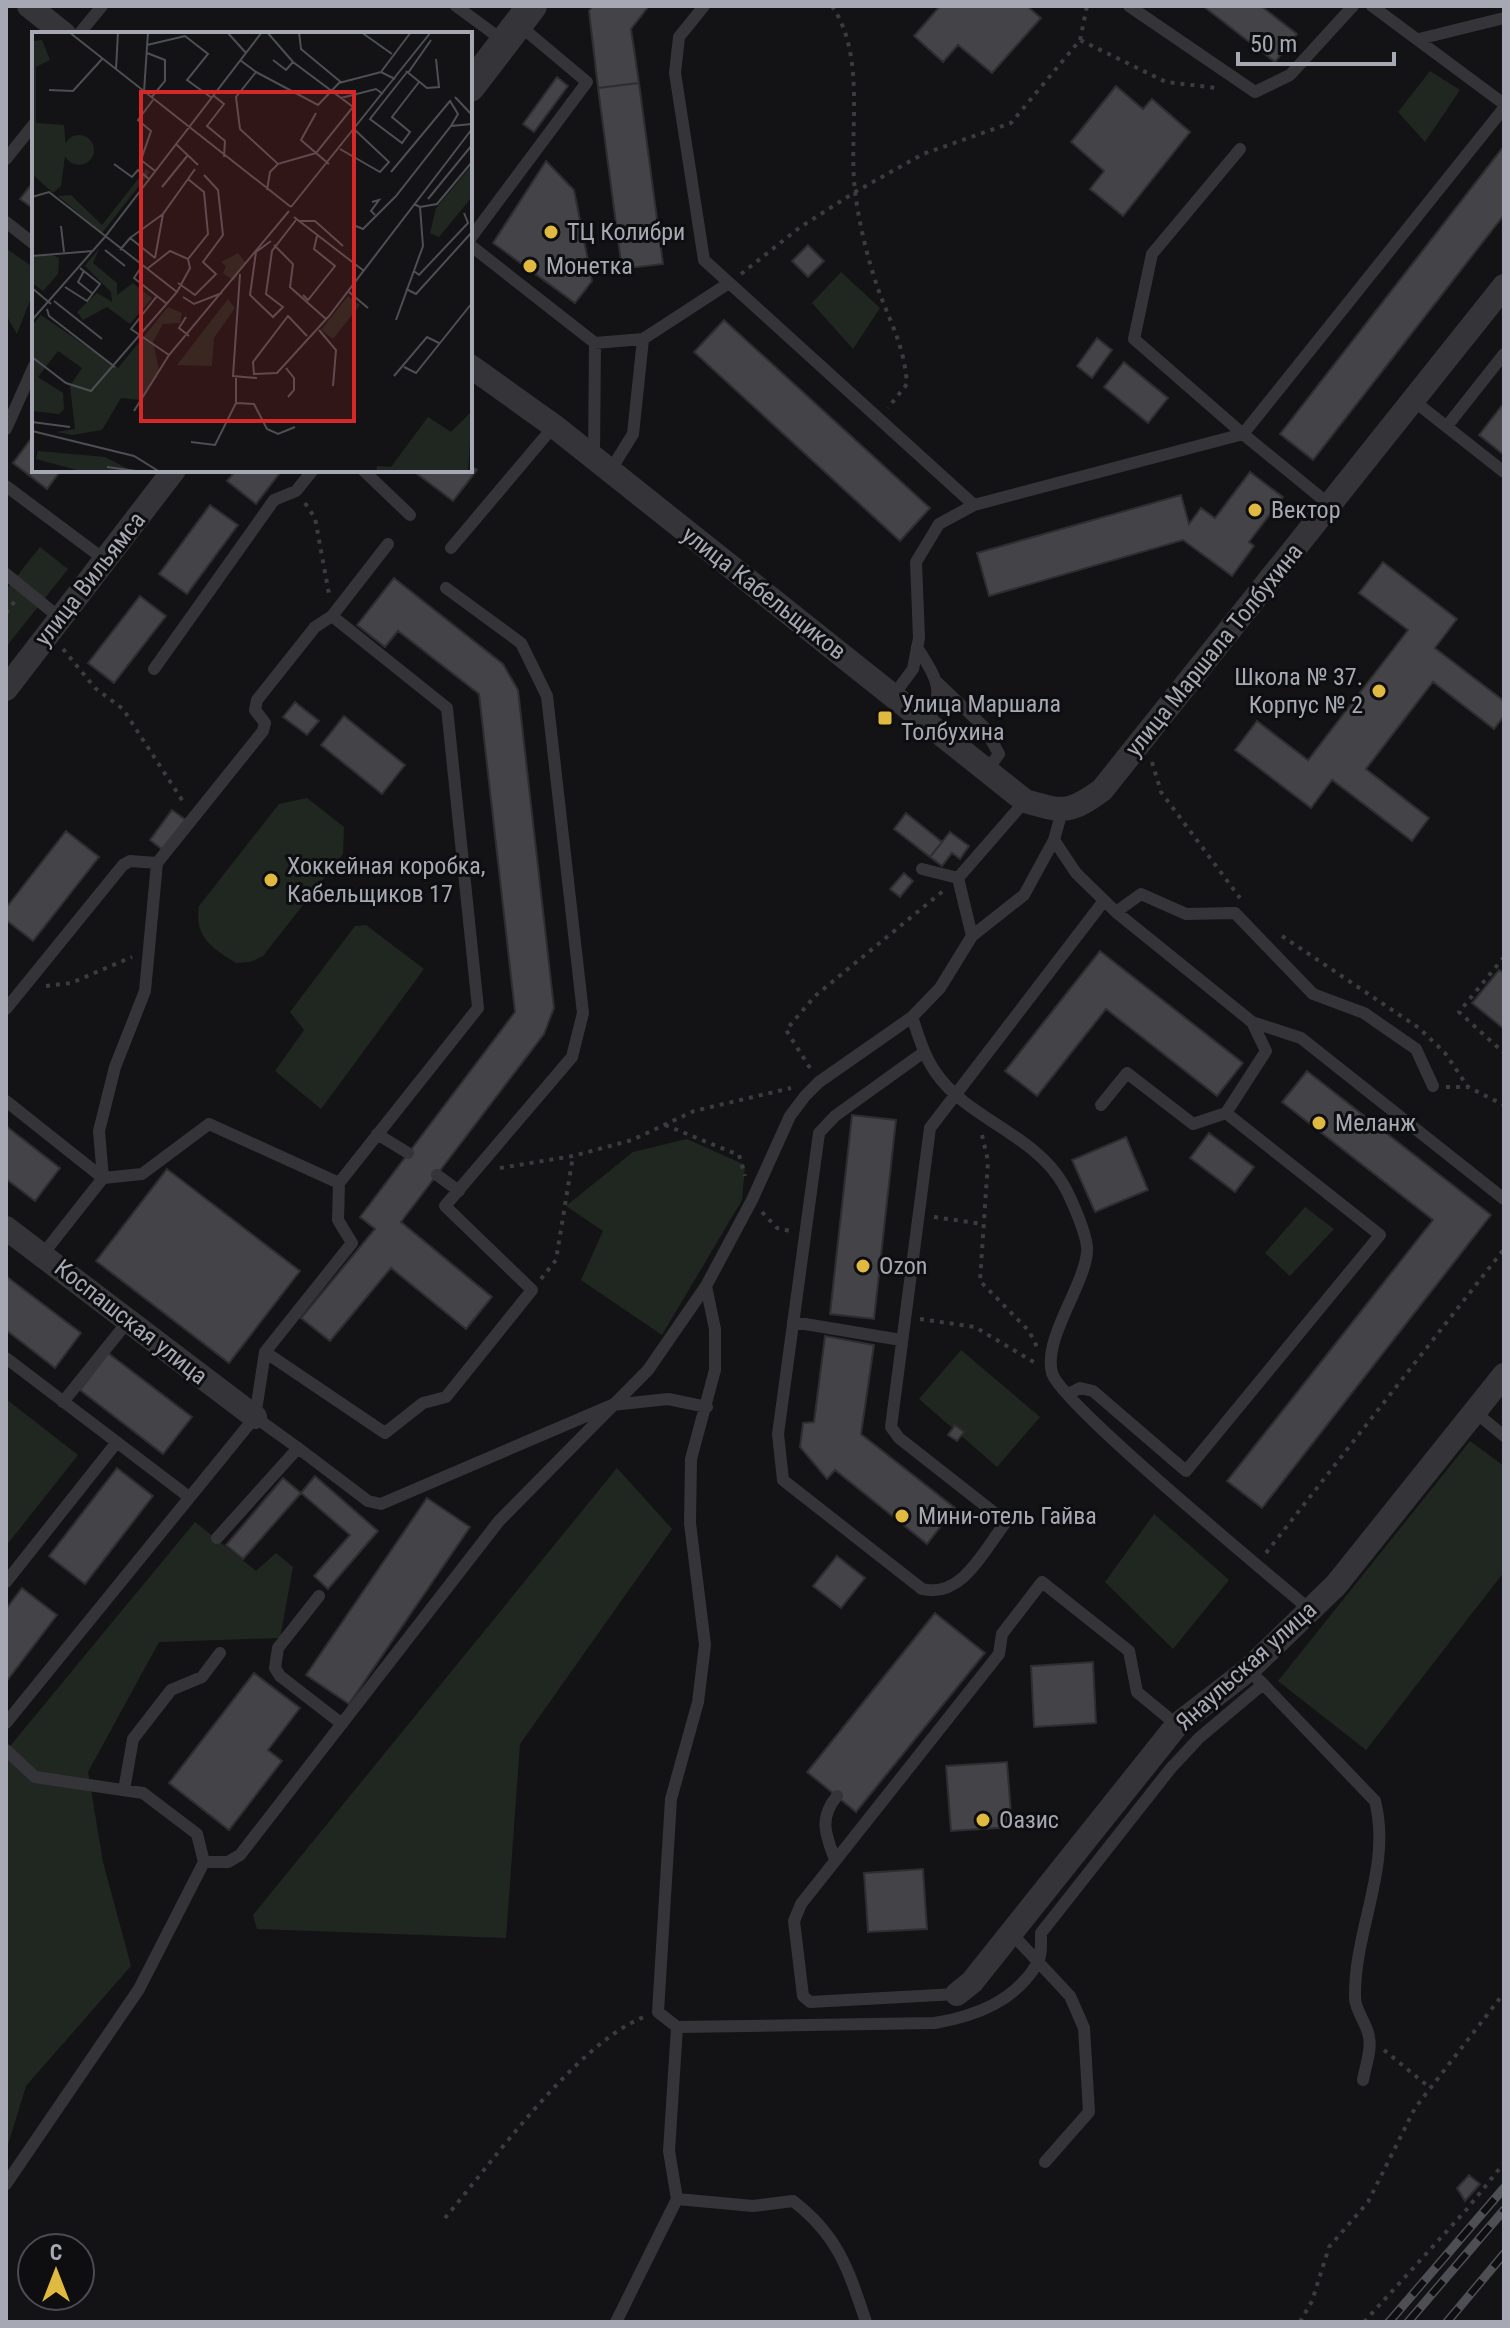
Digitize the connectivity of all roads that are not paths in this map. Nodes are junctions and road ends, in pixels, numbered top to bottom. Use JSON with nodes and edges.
{"nodes":[{"id":1,"x":29,"y":6,"type":"edge"},
{"id":2,"x":102,"y":6,"type":"edge"},
{"id":3,"x":456,"y":6,"type":"edge"},
{"id":4,"x":704,"y":6,"type":"edge"},
{"id":5,"x":1129,"y":6,"type":"edge"},
{"id":6,"x":1353,"y":6,"type":"edge"},
{"id":7,"x":1372,"y":6,"type":"edge"},
{"id":8,"x":1504,"y":18,"type":"edge"},
{"id":9,"x":519,"y":24,"type":"edge"},
{"id":10,"x":62,"y":32,"type":"edge"},
{"id":11,"x":81,"y":32,"type":"edge"},
{"id":12,"x":1419,"y":39,"type":"junction"},
{"id":13,"x":472,"y":84,"type":"edge"},
{"id":14,"x":1504,"y":106,"type":"edge"},
{"id":15,"x":32,"y":126,"type":"edge"},
{"id":16,"x":1240,"y":149,"type":"dead end"},
{"id":17,"x":6,"y":159,"type":"edge"},
{"id":18,"x":6,"y":222,"type":"edge"},
{"id":19,"x":472,"y":239,"type":"edge"},
{"id":20,"x":32,"y":242,"type":"edge"},
{"id":21,"x":472,"y":244,"type":"edge"},
{"id":22,"x":729,"y":283,"type":"junction"},
{"id":23,"x":1504,"y":286,"type":"edge"},
{"id":24,"x":643,"y":339,"type":"junction"},
{"id":25,"x":595,"y":343,"type":"junction"},
{"id":26,"x":1504,"y":354,"type":"edge"},
{"id":27,"x":472,"y":367,"type":"edge"},
{"id":28,"x":32,"y":370,"type":"edge"},
{"id":29,"x":1414,"y":401,"type":"junction"},
{"id":30,"x":554,"y":426,"type":"junction"},
{"id":31,"x":1447,"y":426,"type":"junction"},
{"id":32,"x":6,"y":429,"type":"edge"},
{"id":33,"x":1243,"y":434,"type":"junction"},
{"id":34,"x":602,"y":464,"type":"junction"},
{"id":35,"x":172,"y":472,"type":"edge"},
{"id":36,"x":311,"y":472,"type":"edge"},
{"id":37,"x":365,"y":472,"type":"edge"},
{"id":38,"x":1504,"y":472,"type":"edge"},
{"id":39,"x":6,"y":486,"type":"edge"},
{"id":40,"x":974,"y":505,"type":"junction"},
{"id":41,"x":1331,"y":506,"type":"junction"},
{"id":42,"x":410,"y":515,"type":"dead end"},
{"id":43,"x":388,"y":544,"type":"dead end"},
{"id":44,"x":451,"y":548,"type":"dead end"},
{"id":45,"x":105,"y":560,"type":"junction"},
{"id":46,"x":6,"y":574,"type":"edge"},
{"id":47,"x":446,"y":588,"type":"dead end"},
{"id":48,"x":332,"y":616,"type":"junction"},
{"id":49,"x":60,"y":618,"type":"junction"},
{"id":50,"x":917,"y":647,"type":"junction"},
{"id":51,"x":154,"y":669,"type":"dead end"},
{"id":52,"x":937,"y":682,"type":"junction"},
{"id":53,"x":6,"y":689,"type":"edge"},
{"id":54,"x":893,"y":696,"type":"junction"},
{"id":55,"x":927,"y":723,"type":"junction"},
{"id":56,"x":987,"y":770,"type":"junction"},
{"id":57,"x":1025,"y":801,"type":"junction"},
{"id":58,"x":1062,"y":811,"type":"junction"},
{"id":59,"x":1054,"y":840,"type":"junction"},
{"id":60,"x":157,"y":863,"type":"junction"},
{"id":61,"x":922,"y":869,"type":"dead end"},
{"id":62,"x":958,"y":878,"type":"junction"},
{"id":63,"x":1103,"y":902,"type":"junction"},
{"id":64,"x":1116,"y":912,"type":"junction"},
{"id":65,"x":972,"y":936,"type":"junction"},
{"id":66,"x":6,"y":1009,"type":"edge"},
{"id":67,"x":912,"y":1017,"type":"junction"},
{"id":68,"x":1252,"y":1022,"type":"junction"},
{"id":69,"x":924,"y":1052,"type":"junction"},
{"id":70,"x":1433,"y":1086,"type":"dead end"},
{"id":71,"x":955,"y":1093,"type":"junction"},
{"id":72,"x":6,"y":1101,"type":"edge"},
{"id":73,"x":1101,"y":1105,"type":"dead end"},
{"id":74,"x":1226,"y":1113,"type":"junction"},
{"id":75,"x":377,"y":1134,"type":"junction"},
{"id":76,"x":408,"y":1153,"type":"dead end"},
{"id":77,"x":437,"y":1175,"type":"dead end"},
{"id":78,"x":103,"y":1178,"type":"junction"},
{"id":79,"x":339,"y":1183,"type":"junction"},
{"id":80,"x":459,"y":1191,"type":"junction"},
{"id":81,"x":1504,"y":1199,"type":"edge"},
{"id":82,"x":8,"y":1234,"type":"edge"},
{"id":83,"x":43,"y":1254,"type":"junction"},
{"id":84,"x":706,"y":1286,"type":"junction"},
{"id":85,"x":129,"y":1320,"type":"junction"},
{"id":86,"x":793,"y":1322,"type":"junction"},
{"id":87,"x":901,"y":1340,"type":"junction"},
{"id":88,"x":265,"y":1352,"type":"junction"},
{"id":89,"x":6,"y":1358,"type":"edge"},
{"id":90,"x":1504,"y":1375,"type":"edge"},
{"id":91,"x":1068,"y":1394,"type":"junction"},
{"id":92,"x":63,"y":1402,"type":"junction"},
{"id":93,"x":612,"y":1405,"type":"junction"},
{"id":94,"x":707,"y":1407,"type":"junction"},
{"id":95,"x":1475,"y":1412,"type":"junction"},
{"id":96,"x":255,"y":1417,"type":"junction"},
{"id":97,"x":1504,"y":1436,"type":"edge"},
{"id":98,"x":117,"y":1442,"type":"junction"},
{"id":99,"x":298,"y":1448,"type":"junction"},
{"id":100,"x":189,"y":1497,"type":"junction"},
{"id":101,"x":217,"y":1538,"type":"dead end"},
{"id":102,"x":6,"y":1582,"type":"edge"},
{"id":103,"x":319,"y":1596,"type":"dead end"},
{"id":104,"x":1310,"y":1610,"type":"junction"},
{"id":105,"x":220,"y":1653,"type":"dead end"},
{"id":106,"x":1255,"y":1677,"type":"junction"},
{"id":107,"x":6,"y":1723,"type":"edge"},
{"id":108,"x":342,"y":1724,"type":"junction"},
{"id":109,"x":1177,"y":1725,"type":"junction"},
{"id":110,"x":6,"y":1750,"type":"edge"},
{"id":111,"x":124,"y":1790,"type":"junction"},
{"id":112,"x":837,"y":1796,"type":"dead end"},
{"id":113,"x":835,"y":1860,"type":"junction"},
{"id":114,"x":204,"y":1862,"type":"junction"},
{"id":115,"x":1011,"y":1933,"type":"junction"},
{"id":116,"x":1039,"y":1962,"type":"junction"},
{"id":117,"x":947,"y":1995,"type":"junction"},
{"id":118,"x":935,"y":2023,"type":"junction"},
{"id":119,"x":677,"y":2027,"type":"junction"},
{"id":120,"x":1363,"y":2080,"type":"dead end"},
{"id":121,"x":1045,"y":2162,"type":"dead end"},
{"id":122,"x":6,"y":2184,"type":"edge"},
{"id":123,"x":677,"y":2199,"type":"junction"},
{"id":124,"x":616,"y":2322,"type":"edge"},
{"id":125,"x":866,"y":2322,"type":"edge"}],
"edges":[{"from":1,"to":10,"type":"street"},
{"from":2,"to":11,"type":"lane"},
{"from":3,"to":9,"type":"lane"},
{"from":4,"to":22,"type":"lane"},
{"from":5,"to":6,"type":"lane"},
{"from":7,"to":12,"type":"lane"},
{"from":8,"to":12,"type":"lane"},
{"from":9,"to":13,"type":"street"},
{"from":9,"to":19,"type":"lane"},
{"from":12,"to":14,"type":"lane"},
{"from":14,"to":33,"type":"lane"},
{"from":15,"to":17,"type":"lane"},
{"from":16,"to":33,"type":"lane"},
{"from":18,"to":20,"type":"lane"},
{"from":21,"to":25,"type":"lane"},
{"from":22,"to":24,"type":"lane"},
{"from":22,"to":40,"type":"lane"},
{"from":23,"to":29,"type":"street","name":"улица Маршала Толбухина"},
{"from":24,"to":25,"type":"lane"},
{"from":24,"to":34,"type":"lane"},
{"from":25,"to":34,"type":"lane"},
{"from":26,"to":31,"type":"lane"},
{"from":27,"to":30,"type":"street","name":"улица Кабельщиков"},
{"from":28,"to":32,"type":"lane"},
{"from":29,"to":31,"type":"lane"},
{"from":29,"to":41,"type":"street","name":"улица Маршала Толбухина"},
{"from":30,"to":34,"type":"street","name":"улица Кабельщиков"},
{"from":30,"to":44,"type":"lane"},
{"from":31,"to":38,"type":"lane"},
{"from":33,"to":40,"type":"lane"},
{"from":33,"to":41,"type":"lane"},
{"from":34,"to":54,"type":"street","name":"улица Кабельщиков"},
{"from":35,"to":45,"type":"street","name":"улица Вильямса"},
{"from":36,"to":51,"type":"lane"},
{"from":37,"to":42,"type":"lane"},
{"from":39,"to":45,"type":"lane"},
{"from":40,"to":50,"type":"lane"},
{"from":41,"to":58,"type":"street","name":"улица Маршала Толбухина"},
{"from":43,"to":48,"type":"lane"},
{"from":45,"to":49,"type":"street","name":"улица Вильямса"},
{"from":46,"to":49,"type":"lane"},
{"from":47,"to":80,"type":"lane"},
{"from":48,"to":60,"type":"lane"},
{"from":48,"to":75,"type":"lane"},
{"from":49,"to":53,"type":"street","name":"улица Вильямса"},
{"from":50,"to":52,"type":"lane"},
{"from":50,"to":54,"type":"lane"},
{"from":52,"to":55,"type":"lane"},
{"from":52,"to":56,"type":"lane"},
{"from":54,"to":55,"type":"street","name":"улица Кабельщиков"},
{"from":55,"to":56,"type":"street","name":"улица Кабельщиков"},
{"from":56,"to":57,"type":"street","name":"улица Кабельщиков"},
{"from":57,"to":58,"type":"street","name":"улица Кабельщиков"},
{"from":57,"to":62,"type":"lane"},
{"from":58,"to":59,"type":"lane"},
{"from":59,"to":63,"type":"lane"},
{"from":59,"to":65,"type":"lane"},
{"from":60,"to":66,"type":"lane"},
{"from":60,"to":78,"type":"lane"},
{"from":61,"to":62,"type":"lane"},
{"from":62,"to":65,"type":"lane"},
{"from":63,"to":64,"type":"lane"},
{"from":63,"to":71,"type":"lane"},
{"from":64,"to":68,"type":"lane"},
{"from":64,"to":70,"type":"lane"},
{"from":65,"to":67,"type":"lane"},
{"from":67,"to":69,"type":"lane"},
{"from":67,"to":84,"type":"lane"},
{"from":68,"to":74,"type":"lane"},
{"from":68,"to":81,"type":"lane"},
{"from":69,"to":71,"type":"lane"},
{"from":69,"to":86,"type":"lane"},
{"from":71,"to":87,"type":"lane"},
{"from":71,"to":91,"type":"lane"},
{"from":72,"to":78,"type":"lane"},
{"from":73,"to":74,"type":"lane"},
{"from":74,"to":91,"type":"lane"},
{"from":75,"to":76,"type":"lane"},
{"from":75,"to":79,"type":"lane"},
{"from":77,"to":80,"type":"lane"},
{"from":78,"to":79,"type":"lane"},
{"from":78,"to":83,"type":"lane"},
{"from":79,"to":88,"type":"lane"},
{"from":80,"to":88,"type":"lane"},
{"from":82,"to":83,"type":"street","name":"Коспашская улица"},
{"from":83,"to":85,"type":"street","name":"Коспашская улица"},
{"from":84,"to":93,"type":"lane"},
{"from":84,"to":94,"type":"lane"},
{"from":85,"to":92,"type":"lane"},
{"from":85,"to":96,"type":"street","name":"Коспашская улица"},
{"from":86,"to":87,"type":"lane"},
{"from":86,"to":87,"type":"lane"},
{"from":88,"to":96,"type":"lane"},
{"from":89,"to":92,"type":"lane"},
{"from":90,"to":95,"type":"street","name":"Янаульская улица"},
{"from":91,"to":104,"type":"lane"},
{"from":92,"to":98,"type":"lane"},
{"from":93,"to":94,"type":"lane"},
{"from":93,"to":99,"type":"lane"},
{"from":93,"to":108,"type":"lane"},
{"from":94,"to":119,"type":"lane"},
{"from":95,"to":97,"type":"lane"},
{"from":95,"to":104,"type":"street","name":"Янаульская улица"},
{"from":96,"to":99,"type":"lane"},
{"from":96,"to":100,"type":"lane"},
{"from":98,"to":100,"type":"lane"},
{"from":98,"to":102,"type":"lane"},
{"from":99,"to":101,"type":"lane"},
{"from":100,"to":107,"type":"lane"},
{"from":103,"to":108,"type":"lane"},
{"from":104,"to":106,"type":"street","name":"Янаульская улица"},
{"from":105,"to":111,"type":"lane"},
{"from":106,"to":109,"type":"street","name":"Янаульская улица"},
{"from":106,"to":116,"type":"lane"},
{"from":106,"to":120,"type":"lane"},
{"from":108,"to":114,"type":"lane"},
{"from":109,"to":113,"type":"lane"},
{"from":109,"to":115,"type":"street","name":"Янаульская улица"},
{"from":110,"to":111,"type":"lane"},
{"from":111,"to":114,"type":"lane"},
{"from":112,"to":113,"type":"lane"},
{"from":113,"to":117,"type":"lane"},
{"from":114,"to":122,"type":"lane"},
{"from":115,"to":116,"type":"lane"},
{"from":115,"to":117,"type":"street","name":"Янаульская улица"},
{"from":116,"to":118,"type":"lane"},
{"from":116,"to":121,"type":"lane"},
{"from":117,"to":118,"type":"lane"},
{"from":118,"to":119,"type":"lane"},
{"from":119,"to":123,"type":"lane"},
{"from":123,"to":124,"type":"lane"},
{"from":123,"to":125,"type":"lane"}]}
